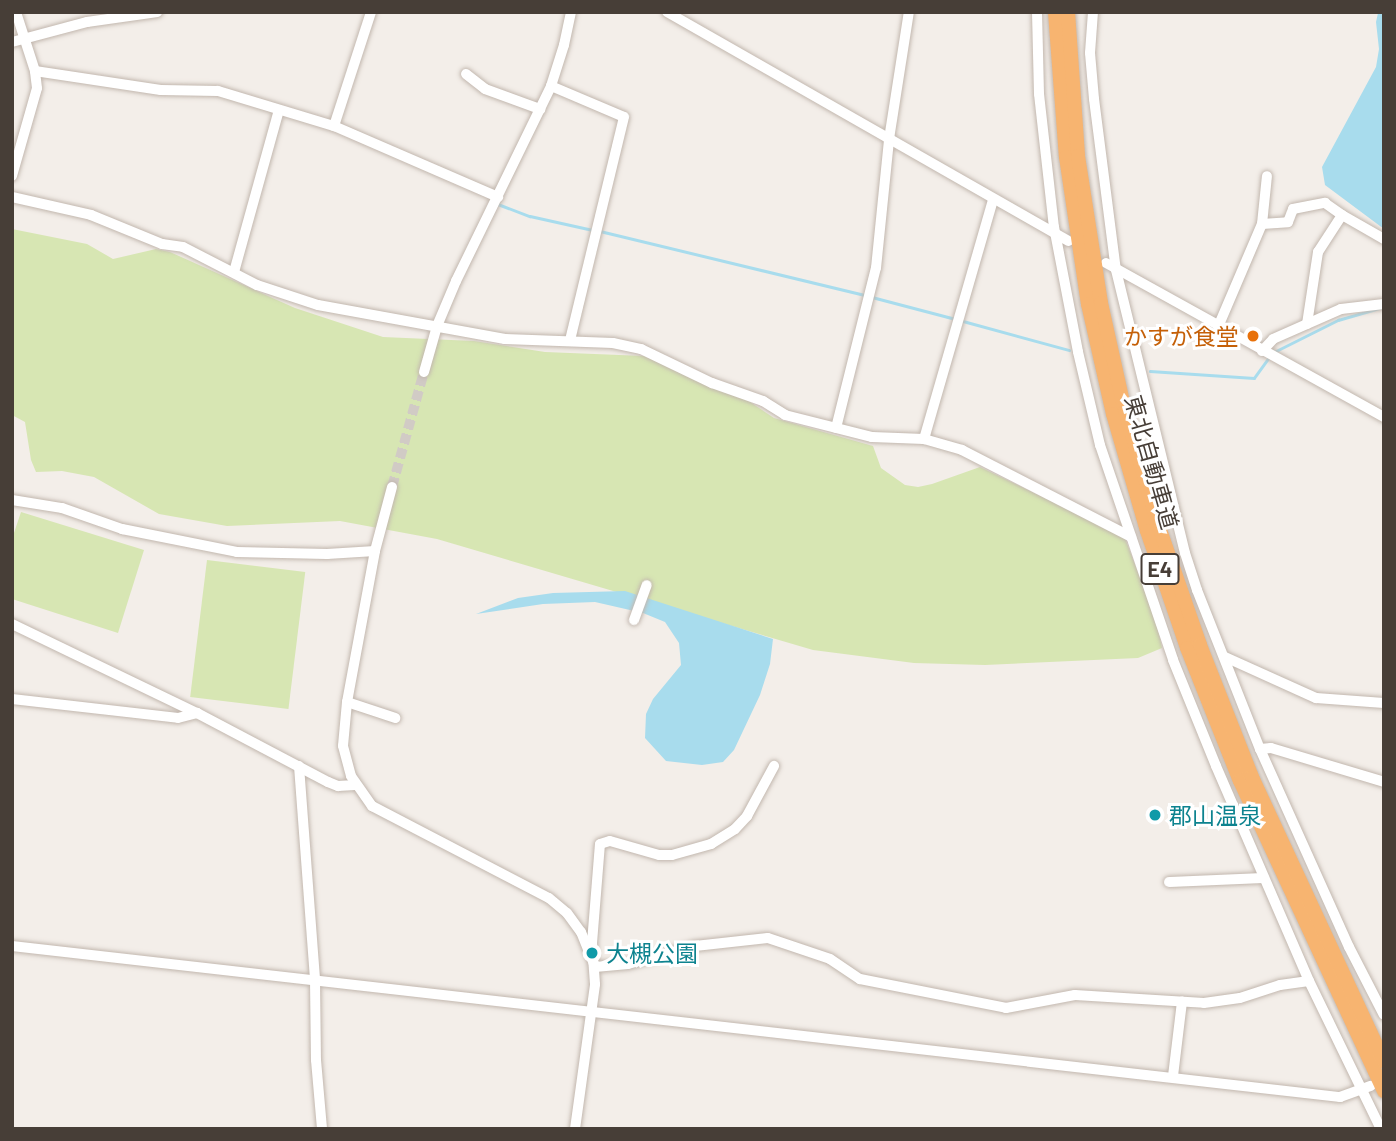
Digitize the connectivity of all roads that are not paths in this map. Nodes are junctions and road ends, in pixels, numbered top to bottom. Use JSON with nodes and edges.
{"nodes":[{"id":1,"x":16,"y":12,"type":"edge"},
{"id":2,"x":157,"y":12,"type":"edge"},
{"id":3,"x":370,"y":12,"type":"edge"},
{"id":4,"x":571,"y":12,"type":"edge"},
{"id":5,"x":667,"y":12,"type":"edge"},
{"id":6,"x":909,"y":12,"type":"edge"},
{"id":7,"x":1037,"y":12,"type":"edge"},
{"id":8,"x":1055,"y":12,"type":"edge"},
{"id":9,"x":1068,"y":12,"type":"edge"},
{"id":10,"x":1079,"y":12,"type":"edge"},
{"id":11,"x":1093,"y":12,"type":"edge"},
{"id":12,"x":25,"y":38,"type":"junction"},
{"id":13,"x":12,"y":42,"type":"edge"},
{"id":14,"x":1070,"y":61,"type":"junction"},
{"id":15,"x":35,"y":71,"type":"junction"},
{"id":16,"x":466,"y":74,"type":"dead end"},
{"id":17,"x":551,"y":86,"type":"junction"},
{"id":18,"x":540,"y":109,"type":"junction"},
{"id":19,"x":279,"y":110,"type":"junction"},
{"id":20,"x":334,"y":126,"type":"junction"},
{"id":21,"x":889,"y":139,"type":"junction"},
{"id":22,"x":12,"y":176,"type":"edge"},
{"id":23,"x":1267,"y":176,"type":"dead end"},
{"id":24,"x":12,"y":197,"type":"edge"},
{"id":25,"x":498,"y":197,"type":"junction"},
{"id":26,"x":993,"y":200,"type":"junction"},
{"id":27,"x":1342,"y":215,"type":"junction"},
{"id":28,"x":1262,"y":224,"type":"junction"},
{"id":29,"x":1055,"y":234,"type":"junction"},
{"id":30,"x":1384,"y":239,"type":"edge"},
{"id":31,"x":1069,"y":242,"type":"dead end"},
{"id":32,"x":1106,"y":263,"type":"dead end"},
{"id":33,"x":1116,"y":270,"type":"junction"},
{"id":34,"x":234,"y":272,"type":"junction"},
{"id":35,"x":1383,"y":304,"type":"edge"},
{"id":36,"x":1307,"y":324,"type":"junction"},
{"id":37,"x":437,"y":326,"type":"junction"},
{"id":38,"x":1218,"y":327,"type":"junction"},
{"id":39,"x":570,"y":341,"type":"junction"},
{"id":40,"x":1262,"y":351,"type":"junction"},
{"id":41,"x":424,"y":372,"type":"tunnel mouth"},
{"id":42,"x":1384,"y":417,"type":"edge"},
{"id":43,"x":836,"y":428,"type":"junction"},
{"id":44,"x":924,"y":439,"type":"junction"},
{"id":45,"x":392,"y":487,"type":"tunnel mouth"},
{"id":46,"x":12,"y":500,"type":"edge"},
{"id":47,"x":1131,"y":537,"type":"junction"},
{"id":48,"x":375,"y":551,"type":"junction"},
{"id":49,"x":647,"y":585,"type":"dead end"},
{"id":50,"x":635,"y":620,"type":"dead end"},
{"id":51,"x":12,"y":624,"type":"edge"},
{"id":52,"x":1220,"y":653,"type":"junction"},
{"id":53,"x":12,"y":699,"type":"edge"},
{"id":54,"x":347,"y":702,"type":"junction"},
{"id":55,"x":1384,"y":703,"type":"edge"},
{"id":56,"x":197,"y":713,"type":"junction"},
{"id":57,"x":395,"y":718,"type":"dead end"},
{"id":58,"x":1260,"y":748,"type":"junction"},
{"id":59,"x":299,"y":766,"type":"junction"},
{"id":60,"x":774,"y":766,"type":"dead end"},
{"id":61,"x":1384,"y":782,"type":"edge"},
{"id":62,"x":355,"y":785,"type":"junction"},
{"id":63,"x":1264,"y":878,"type":"junction"},
{"id":64,"x":1169,"y":882,"type":"dead end"},
{"id":65,"x":12,"y":946,"type":"edge"},
{"id":66,"x":595,"y":967,"type":"junction"},
{"id":67,"x":315,"y":980,"type":"junction"},
{"id":68,"x":1310,"y":981,"type":"junction"},
{"id":69,"x":1182,"y":1002,"type":"junction"},
{"id":70,"x":593,"y":1012,"type":"junction"},
{"id":71,"x":1384,"y":1014,"type":"edge"},
{"id":72,"x":1384,"y":1062,"type":"edge"},
{"id":73,"x":1173,"y":1076,"type":"junction"},
{"id":74,"x":1372,"y":1089,"type":"edge"},
{"id":75,"x":322,"y":1129,"type":"edge"},
{"id":76,"x":575,"y":1129,"type":"edge"},
{"id":77,"x":1381,"y":1129,"type":"edge"}],
"edges":[{"from":1,"to":12,"type":"street"},
{"from":2,"to":12,"type":"street"},
{"from":3,"to":20,"type":"street"},
{"from":4,"to":17,"type":"street"},
{"from":5,"to":21,"type":"street"},
{"from":6,"to":21,"type":"street"},
{"from":7,"to":29,"type":"street"},
{"from":8,"to":74,"type":"highway","name":"東北自動車道","number":"E4"},
{"from":9,"to":14,"type":"highway","name":"東北自動車道","number":"E4"},
{"from":10,"to":14,"type":"highway"},
{"from":11,"to":33,"type":"street"},
{"from":12,"to":13,"type":"street"},
{"from":12,"to":15,"type":"street"},
{"from":14,"to":72,"type":"highway","name":"東北自動車道","number":"E4"},
{"from":15,"to":19,"type":"street"},
{"from":15,"to":22,"type":"street"},
{"from":16,"to":18,"type":"street"},
{"from":17,"to":18,"type":"street"},
{"from":17,"to":39,"type":"street"},
{"from":18,"to":25,"type":"street"},
{"from":19,"to":20,"type":"street"},
{"from":19,"to":34,"type":"street"},
{"from":20,"to":25,"type":"street"},
{"from":21,"to":26,"type":"street"},
{"from":21,"to":43,"type":"street"},
{"from":23,"to":28,"type":"street"},
{"from":24,"to":34,"type":"street"},
{"from":25,"to":37,"type":"street"},
{"from":26,"to":29,"type":"street"},
{"from":26,"to":44,"type":"street"},
{"from":27,"to":28,"type":"street"},
{"from":27,"to":30,"type":"street"},
{"from":27,"to":36,"type":"street"},
{"from":28,"to":38,"type":"street"},
{"from":29,"to":31,"type":"street"},
{"from":29,"to":47,"type":"street"},
{"from":32,"to":33,"type":"street"},
{"from":33,"to":38,"type":"street"},
{"from":33,"to":52,"type":"street"},
{"from":34,"to":37,"type":"street"},
{"from":35,"to":36,"type":"street"},
{"from":36,"to":40,"type":"street"},
{"from":37,"to":39,"type":"street"},
{"from":37,"to":41,"type":"street"},
{"from":38,"to":40,"type":"street"},
{"from":39,"to":43,"type":"street"},
{"from":40,"to":42,"type":"street"},
{"from":43,"to":44,"type":"street"},
{"from":44,"to":47,"type":"street"},
{"from":45,"to":48,"type":"street"},
{"from":46,"to":48,"type":"street"},
{"from":47,"to":63,"type":"street"},
{"from":48,"to":54,"type":"street"},
{"from":49,"to":50,"type":"street"},
{"from":51,"to":56,"type":"street"},
{"from":52,"to":55,"type":"street"},
{"from":52,"to":58,"type":"street"},
{"from":53,"to":56,"type":"street"},
{"from":54,"to":57,"type":"street"},
{"from":54,"to":62,"type":"street"},
{"from":56,"to":59,"type":"street"},
{"from":58,"to":61,"type":"street"},
{"from":58,"to":71,"type":"street"},
{"from":59,"to":62,"type":"street"},
{"from":59,"to":67,"type":"street"},
{"from":60,"to":66,"type":"street"},
{"from":62,"to":66,"type":"street"},
{"from":63,"to":64,"type":"street"},
{"from":63,"to":68,"type":"street"},
{"from":65,"to":67,"type":"street"},
{"from":66,"to":69,"type":"street"},
{"from":66,"to":70,"type":"street"},
{"from":67,"to":70,"type":"street"},
{"from":67,"to":75,"type":"street"},
{"from":68,"to":69,"type":"street"},
{"from":68,"to":74,"type":"street"},
{"from":69,"to":73,"type":"street"},
{"from":70,"to":73,"type":"street"},
{"from":70,"to":76,"type":"street"},
{"from":73,"to":74,"type":"street"},
{"from":74,"to":77,"type":"street"}]}
